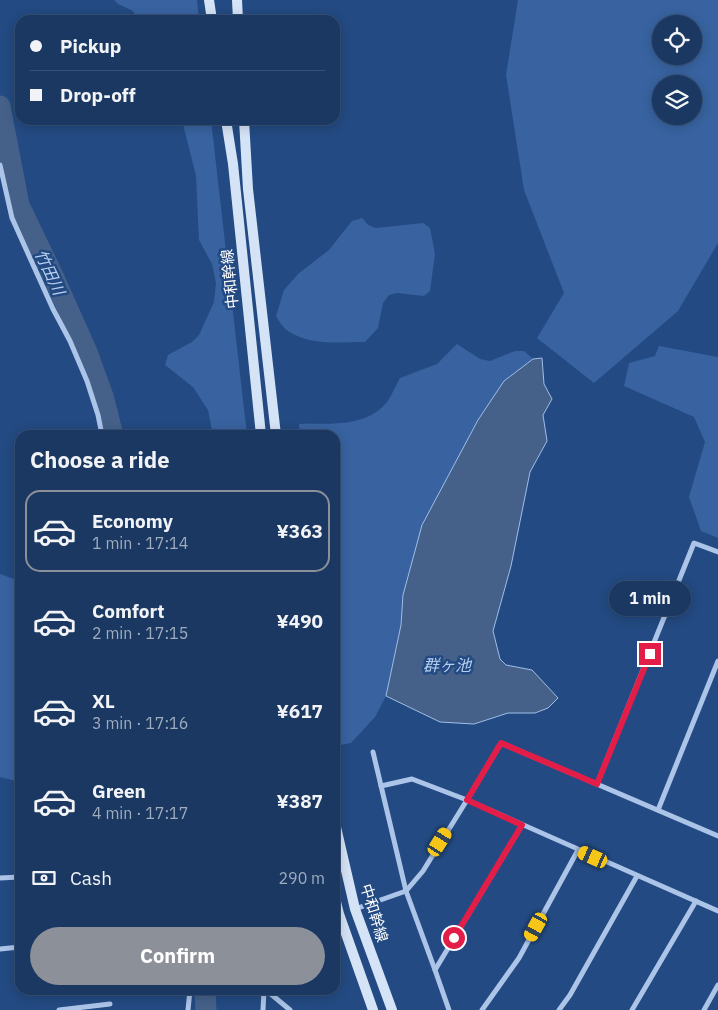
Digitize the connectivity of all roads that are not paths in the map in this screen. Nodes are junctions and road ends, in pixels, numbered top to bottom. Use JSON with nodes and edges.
{"nodes":[{"id":1,"x":209,"y":0,"type":"edge"},
{"id":2,"x":236,"y":0,"type":"edge"},
{"id":3,"x":211,"y":15,"type":"edge"},
{"id":4,"x":238,"y":15,"type":"edge"},
{"id":5,"x":227,"y":125,"type":"edge"},
{"id":6,"x":244,"y":125,"type":"edge"},
{"id":7,"x":0,"y":165,"type":"edge"},
{"id":8,"x":101,"y":430,"type":"edge"},
{"id":9,"x":260,"y":430,"type":"edge"},
{"id":10,"x":275,"y":430,"type":"edge"},
{"id":11,"x":718,"y":552,"type":"edge"},
{"id":12,"x":718,"y":661,"type":"edge"},
{"id":13,"x":372,"y":752,"type":"dead end"},
{"id":14,"x":597,"y":784,"type":"junction"},
{"id":15,"x":381,"y":786,"type":"junction"},
{"id":16,"x":467,"y":800,"type":"junction"},
{"id":17,"x":658,"y":810,"type":"junction"},
{"id":18,"x":522,"y":825,"type":"junction"},
{"id":19,"x":718,"y":836,"type":"edge"},
{"id":20,"x":340,"y":844,"type":"edge"},
{"id":21,"x":578,"y":850,"type":"junction"},
{"id":22,"x":637,"y":876,"type":"junction"},
{"id":23,"x":15,"y":877,"type":"edge"},
{"id":24,"x":0,"y":878,"type":"edge"},
{"id":25,"x":406,"y":890,"type":"junction"},
{"id":26,"x":696,"y":901,"type":"junction"},
{"id":27,"x":355,"y":909,"type":"junction"},
{"id":28,"x":718,"y":911,"type":"edge"},
{"id":29,"x":340,"y":922,"type":"edge"},
{"id":30,"x":15,"y":948,"type":"edge"},
{"id":31,"x":0,"y":949,"type":"edge"},
{"id":32,"x":435,"y":970,"type":"junction"},
{"id":33,"x":718,"y":985,"type":"edge"},
{"id":34,"x":190,"y":995,"type":"edge"},
{"id":35,"x":264,"y":995,"type":"edge"},
{"id":36,"x":271,"y":995,"type":"edge"},
{"id":37,"x":110,"y":1004,"type":"dead end"},
{"id":38,"x":59,"y":1010,"type":"edge"},
{"id":39,"x":188,"y":1010,"type":"edge"},
{"id":40,"x":263,"y":1010,"type":"edge"},
{"id":41,"x":290,"y":1010,"type":"edge"},
{"id":42,"x":373,"y":1010,"type":"edge"},
{"id":43,"x":392,"y":1010,"type":"edge"},
{"id":44,"x":449,"y":1010,"type":"edge"},
{"id":45,"x":482,"y":1010,"type":"edge"},
{"id":46,"x":558,"y":1010,"type":"edge"},
{"id":47,"x":632,"y":1010,"type":"edge"},
{"id":48,"x":704,"y":1010,"type":"edge"}],
"edges":[{"from":1,"to":3,"type":"main road"},
{"from":2,"to":4,"type":"main road"},
{"from":5,"to":9,"type":"main road","name":"中和幹線"},
{"from":6,"to":10,"type":"main road","name":"中和幹線"},
{"from":7,"to":8,"type":"street"},
{"from":11,"to":14,"type":"street"},
{"from":12,"to":17,"type":"street"},
{"from":13,"to":15,"type":"street"},
{"from":14,"to":16,"type":"street"},
{"from":14,"to":17,"type":"street"},
{"from":15,"to":16,"type":"street"},
{"from":15,"to":25,"type":"street"},
{"from":16,"to":18,"type":"street"},
{"from":16,"to":25,"type":"street"},
{"from":17,"to":19,"type":"street"},
{"from":18,"to":21,"type":"street"},
{"from":18,"to":32,"type":"street"},
{"from":20,"to":27,"type":"main road","name":"中和幹線"},
{"from":21,"to":22,"type":"street"},
{"from":21,"to":45,"type":"street"},
{"from":22,"to":26,"type":"street"},
{"from":22,"to":46,"type":"street"},
{"from":23,"to":24,"type":"street"},
{"from":25,"to":27,"type":"street"},
{"from":25,"to":32,"type":"street"},
{"from":26,"to":28,"type":"street"},
{"from":26,"to":47,"type":"street"},
{"from":27,"to":43,"type":"main road","name":"中和幹線"},
{"from":29,"to":42,"type":"main road"},
{"from":30,"to":31,"type":"street"},
{"from":32,"to":44,"type":"street"},
{"from":33,"to":48,"type":"street"},
{"from":34,"to":39,"type":"street"},
{"from":35,"to":40,"type":"street"},
{"from":36,"to":41,"type":"street"},
{"from":37,"to":38,"type":"street"}]}
